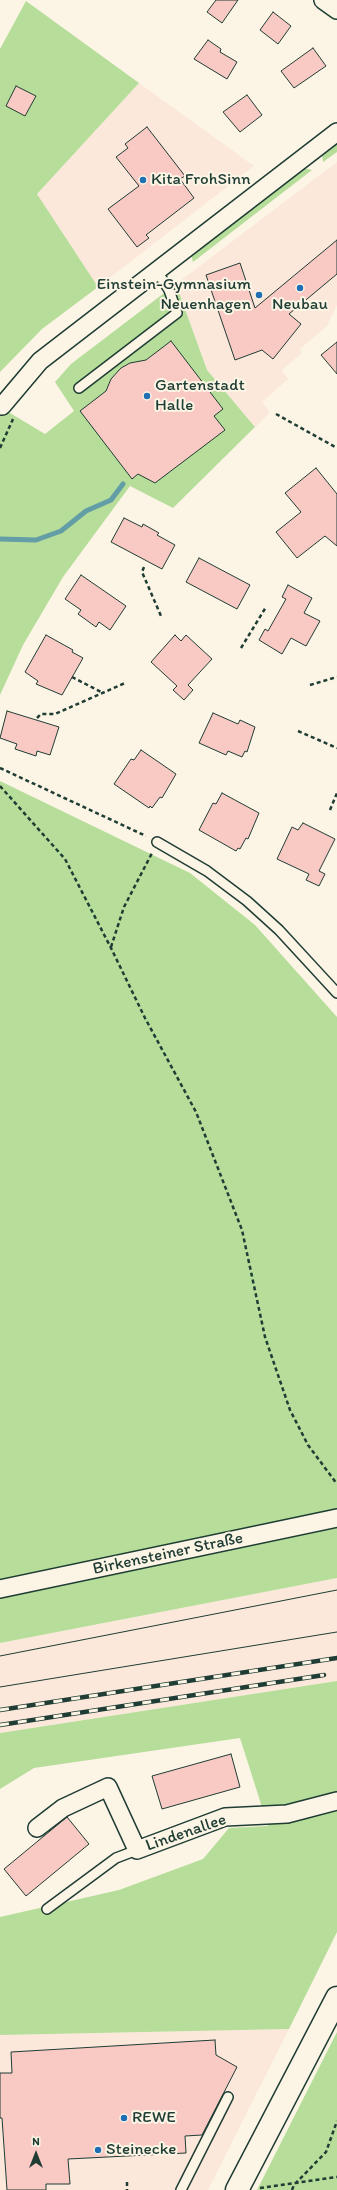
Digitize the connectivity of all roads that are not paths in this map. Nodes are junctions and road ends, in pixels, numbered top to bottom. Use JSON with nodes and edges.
{"nodes":[{"id":1,"x":323,"y":0,"type":"edge"},
{"id":2,"x":337,"y":10,"type":"edge"},
{"id":3,"x":337,"y":132,"type":"edge"},
{"id":4,"x":157,"y":271,"type":"junction"},
{"id":5,"x":79,"y":388,"type":"dead end"},
{"id":6,"x":2,"y":406,"type":"road end"},
{"id":7,"x":158,"y":842,"type":"road end"},
{"id":8,"x":337,"y":993,"type":"edge"},
{"id":9,"x":337,"y":1518,"type":"edge"},
{"id":10,"x":0,"y":1589,"type":"edge"},
{"id":11,"x":337,"y":1801,"type":"edge"},
{"id":12,"x":37,"y":1828,"type":"dead end"},
{"id":13,"x":138,"y":1850,"type":"junction"},
{"id":14,"x":47,"y":1909,"type":"dead end"},
{"id":15,"x":337,"y":1998,"type":"edge"},
{"id":16,"x":228,"y":2097,"type":"dead end"},
{"id":17,"x":246,"y":2189,"type":"edge"},
{"id":18,"x":181,"y":2190,"type":"edge"}],
"edges":[{"from":1,"to":2,"type":"street"},
{"from":3,"to":4,"type":"street"},
{"from":4,"to":5,"type":"lane"},
{"from":4,"to":6,"type":"street"},
{"from":7,"to":8,"type":"lane"},
{"from":9,"to":10,"type":"street","name":"Birkensteiner Straße"},
{"from":11,"to":13,"type":"street","name":"Lindenallee"},
{"from":12,"to":13,"type":"street","name":"Lindenallee"},
{"from":13,"to":14,"type":"lane"},
{"from":15,"to":17,"type":"street"},
{"from":16,"to":18,"type":"lane"}]}
